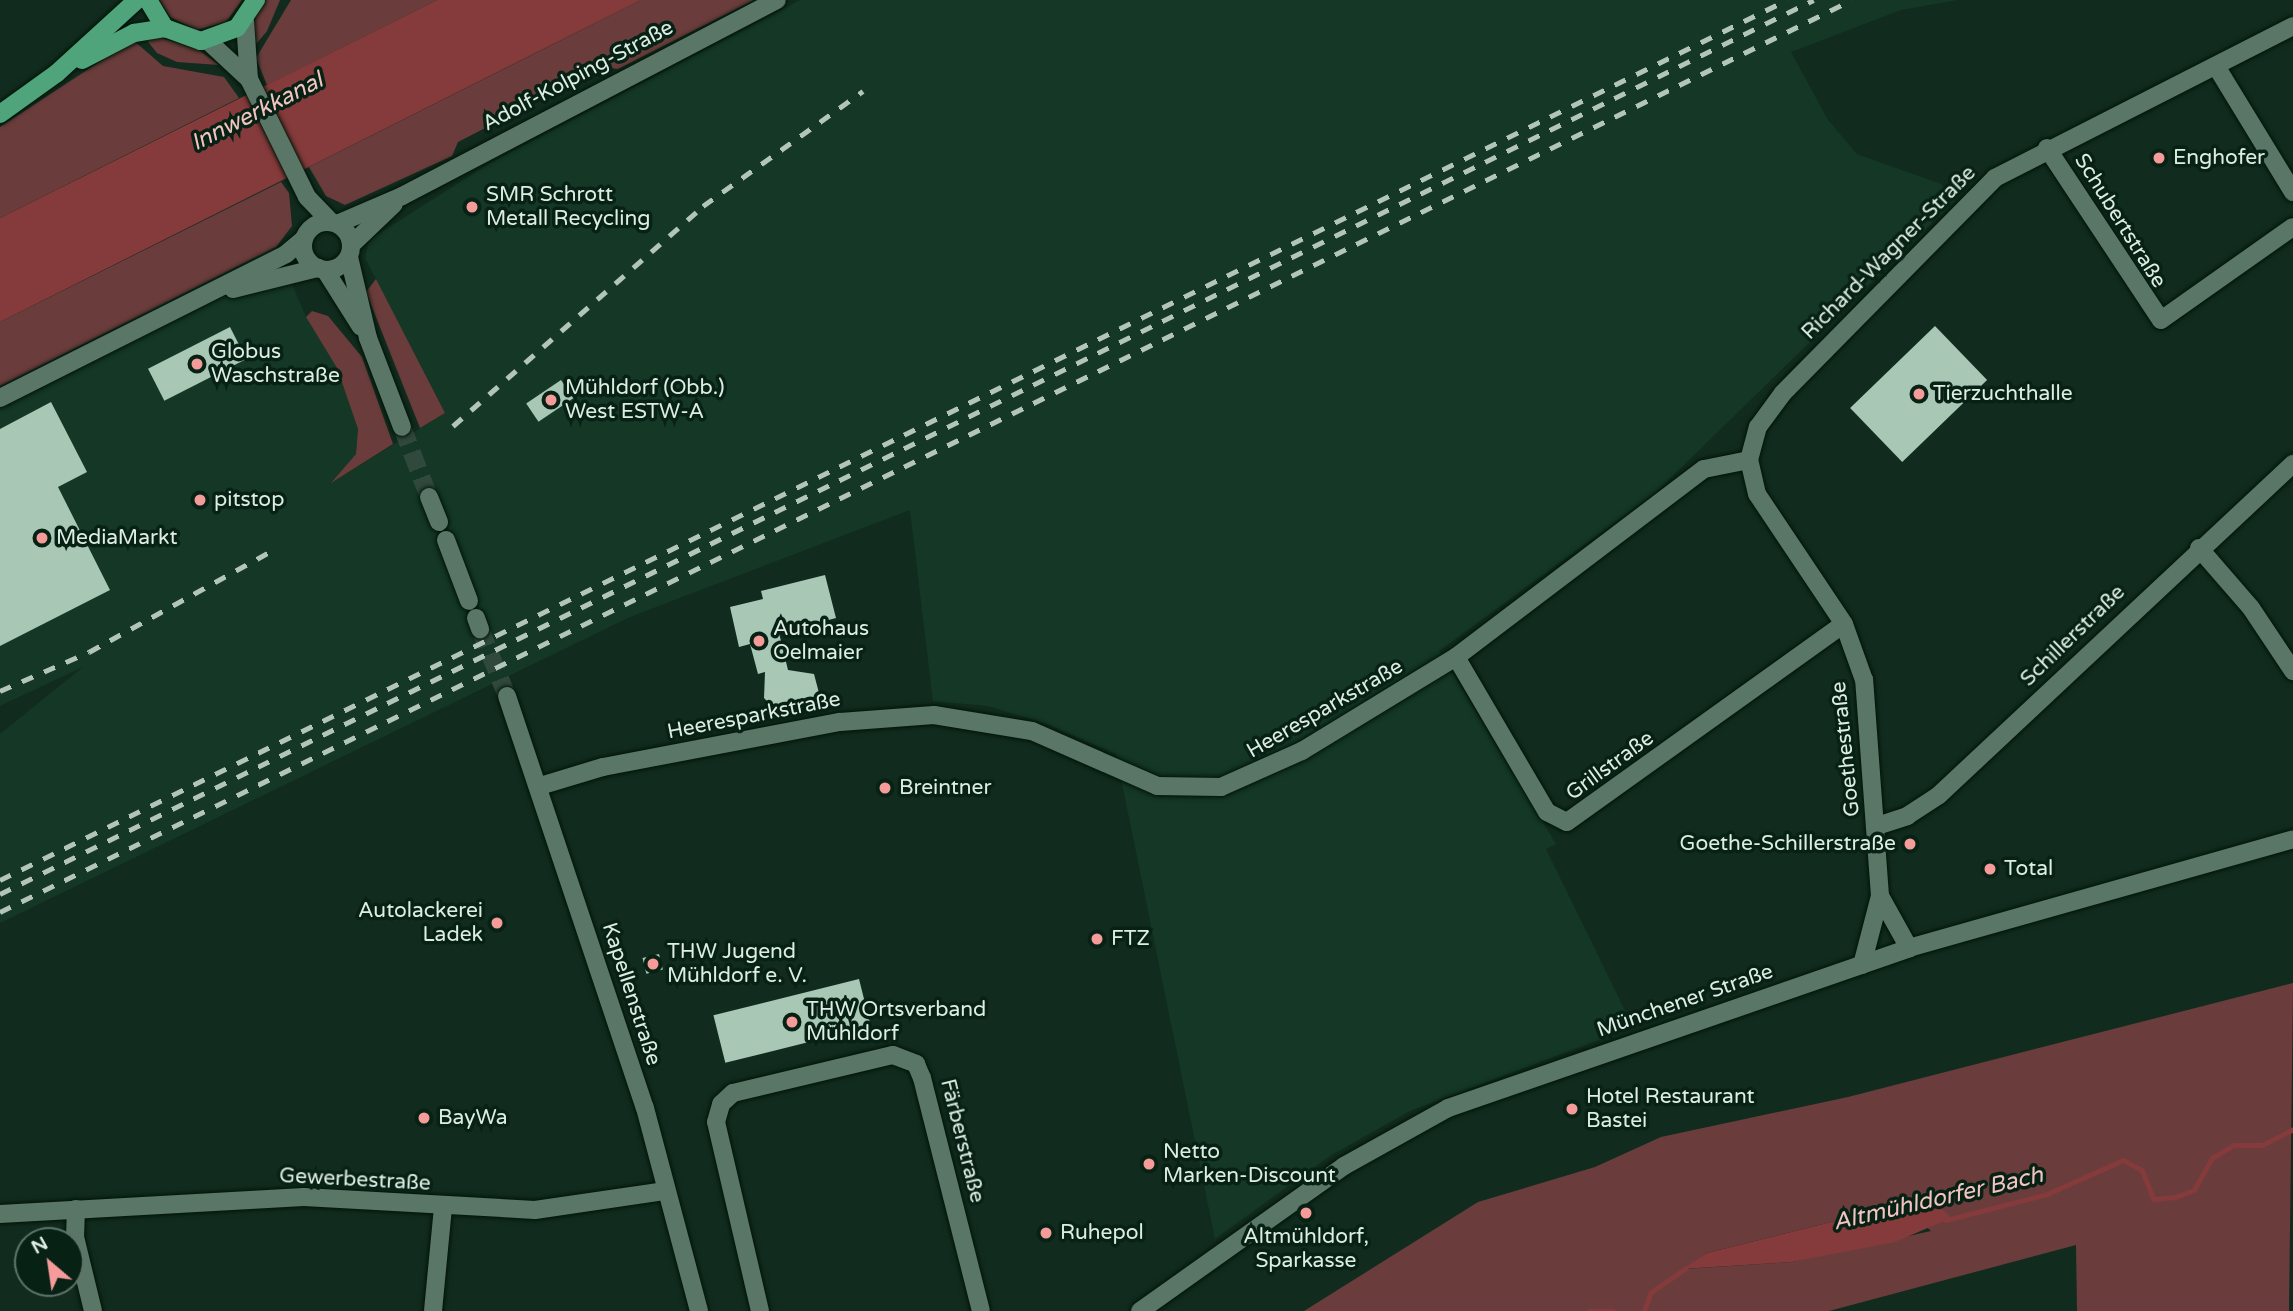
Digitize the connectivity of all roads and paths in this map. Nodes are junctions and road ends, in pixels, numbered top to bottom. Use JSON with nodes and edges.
{"nodes":[{"id":1,"x":137,"y":0,"type":"edge"},
{"id":2,"x":148,"y":0,"type":"edge"},
{"id":3,"x":256,"y":0,"type":"edge"},
{"id":4,"x":777,"y":0,"type":"edge"},
{"id":5,"x":245,"y":21,"type":"junction"},
{"id":6,"x":2293,"y":26,"type":"edge"},
{"id":7,"x":166,"y":28,"type":"junction"},
{"id":8,"x":208,"y":41,"type":"junction"},
{"id":9,"x":2216,"y":66,"type":"junction"},
{"id":10,"x":57,"y":72,"type":"junction"},
{"id":11,"x":248,"y":79,"type":"junction"},
{"id":12,"x":0,"y":114,"type":"edge"},
{"id":13,"x":2047,"y":148,"type":"junction"},
{"id":14,"x":2293,"y":192,"type":"edge"},
{"id":15,"x":402,"y":196,"type":"junction"},
{"id":16,"x":307,"y":197,"type":"junction"},
{"id":17,"x":334,"y":223,"type":"junction"},
{"id":18,"x":2293,"y":227,"type":"edge"},
{"id":19,"x":306,"y":235,"type":"junction"},
{"id":20,"x":350,"y":251,"type":"junction"},
{"id":21,"x":322,"y":269,"type":"junction"},
{"id":22,"x":174,"y":310,"type":"junction"},
{"id":23,"x":368,"y":338,"type":"junction"},
{"id":24,"x":0,"y":398,"type":"edge"},
{"id":25,"x":402,"y":427,"type":"tunnel mouth"},
{"id":26,"x":1749,"y":460,"type":"junction"},
{"id":27,"x":2293,"y":464,"type":"edge"},
{"id":28,"x":429,"y":497,"type":"tunnel mouth"},
{"id":29,"x":439,"y":522,"type":"dead end"},
{"id":30,"x":446,"y":540,"type":"dead end"},
{"id":31,"x":2199,"y":548,"type":"junction"},
{"id":32,"x":469,"y":601,"type":"dead end"},
{"id":33,"x":1844,"y":624,"type":"junction"},
{"id":34,"x":1456,"y":657,"type":"junction"},
{"id":35,"x":2293,"y":671,"type":"edge"},
{"id":36,"x":507,"y":696,"type":"tunnel mouth"},
{"id":37,"x":540,"y":786,"type":"junction"},
{"id":38,"x":1877,"y":827,"type":"junction"},
{"id":39,"x":2293,"y":839,"type":"edge"},
{"id":40,"x":1880,"y":896,"type":"junction"},
{"id":41,"x":1909,"y":948,"type":"junction"},
{"id":42,"x":1862,"y":965,"type":"junction"},
{"id":43,"x":666,"y":1191,"type":"junction"},
{"id":44,"x":443,"y":1208,"type":"junction"},
{"id":45,"x":76,"y":1209,"type":"junction"},
{"id":46,"x":0,"y":1214,"type":"edge"},
{"id":47,"x":93,"y":1311,"type":"edge"},
{"id":48,"x":433,"y":1311,"type":"edge"},
{"id":49,"x":699,"y":1311,"type":"edge"},
{"id":50,"x":760,"y":1311,"type":"edge"},
{"id":51,"x":981,"y":1311,"type":"edge"},
{"id":52,"x":1140,"y":1311,"type":"edge"}],
"edges":[{"from":1,"to":10,"type":"main road"},
{"from":2,"to":7,"type":"main road"},
{"from":3,"to":5,"type":"main road"},
{"from":4,"to":15,"type":"street","name":"Adolf-Kolping-Straße"},
{"from":5,"to":8,"type":"main road"},
{"from":5,"to":11,"type":"street"},
{"from":6,"to":9,"type":"street","name":"Richard-Wagner-Straße"},
{"from":7,"to":8,"type":"main road"},
{"from":7,"to":10,"type":"main road"},
{"from":8,"to":11,"type":"street"},
{"from":9,"to":13,"type":"street","name":"Richard-Wagner-Straße"},
{"from":9,"to":14,"type":"street"},
{"from":10,"to":12,"type":"main road"},
{"from":11,"to":16,"type":"street"},
{"from":13,"to":18,"type":"street","name":"Schubertstraße"},
{"from":13,"to":26,"type":"street","name":"Richard-Wagner-Straße"},
{"from":15,"to":17,"type":"street","name":"Adolf-Kolping-Straße"},
{"from":15,"to":20,"type":"street","name":"Adolf-Kolping-Straße"},
{"from":16,"to":17,"type":"street"},
{"from":16,"to":19,"type":"street"},
{"from":17,"to":19,"type":"street","name":"Adolf-Kolping-Straße"},
{"from":17,"to":20,"type":"street"},
{"from":19,"to":21,"type":"street"},
{"from":19,"to":22,"type":"street","name":"Adolf-Kolping-Straße"},
{"from":20,"to":21,"type":"street","name":"Adolf-Kolping-Straße"},
{"from":20,"to":23,"type":"street"},
{"from":21,"to":22,"type":"street","name":"Adolf-Kolping-Straße"},
{"from":21,"to":23,"type":"street"},
{"from":22,"to":24,"type":"street"},
{"from":23,"to":25,"type":"street"},
{"from":26,"to":33,"type":"street","name":"Goethestraße"},
{"from":26,"to":34,"type":"street","name":"Heeresparkstraße"},
{"from":27,"to":31,"type":"street","name":"Schillerstraße"},
{"from":28,"to":29,"type":"street"},
{"from":30,"to":32,"type":"street"},
{"from":31,"to":35,"type":"street"},
{"from":31,"to":38,"type":"street","name":"Schillerstraße"},
{"from":33,"to":34,"type":"street","name":"Grillstraße"},
{"from":33,"to":38,"type":"street","name":"Goethestraße"},
{"from":34,"to":37,"type":"street","name":"Heeresparkstraße"},
{"from":36,"to":37,"type":"street","name":"Kapellenstraße"},
{"from":37,"to":43,"type":"street","name":"Kapellenstraße"},
{"from":38,"to":40,"type":"street","name":"Goethestraße"},
{"from":39,"to":41,"type":"street","name":"Münchener Straße"},
{"from":40,"to":41,"type":"street","name":"Goethestraße"},
{"from":40,"to":42,"type":"street","name":"Goethestraße"},
{"from":41,"to":42,"type":"street","name":"Münchener Straße"},
{"from":42,"to":52,"type":"street","name":"Münchener Straße"},
{"from":43,"to":44,"type":"street","name":"Gewerbestraße"},
{"from":43,"to":49,"type":"street","name":"Kapellenstraße"},
{"from":44,"to":45,"type":"street","name":"Gewerbestraße"},
{"from":44,"to":48,"type":"street"},
{"from":45,"to":46,"type":"street","name":"Gewerbestraße"},
{"from":45,"to":47,"type":"street"},
{"from":50,"to":51,"type":"street","name":"Färberstraße"}]}
